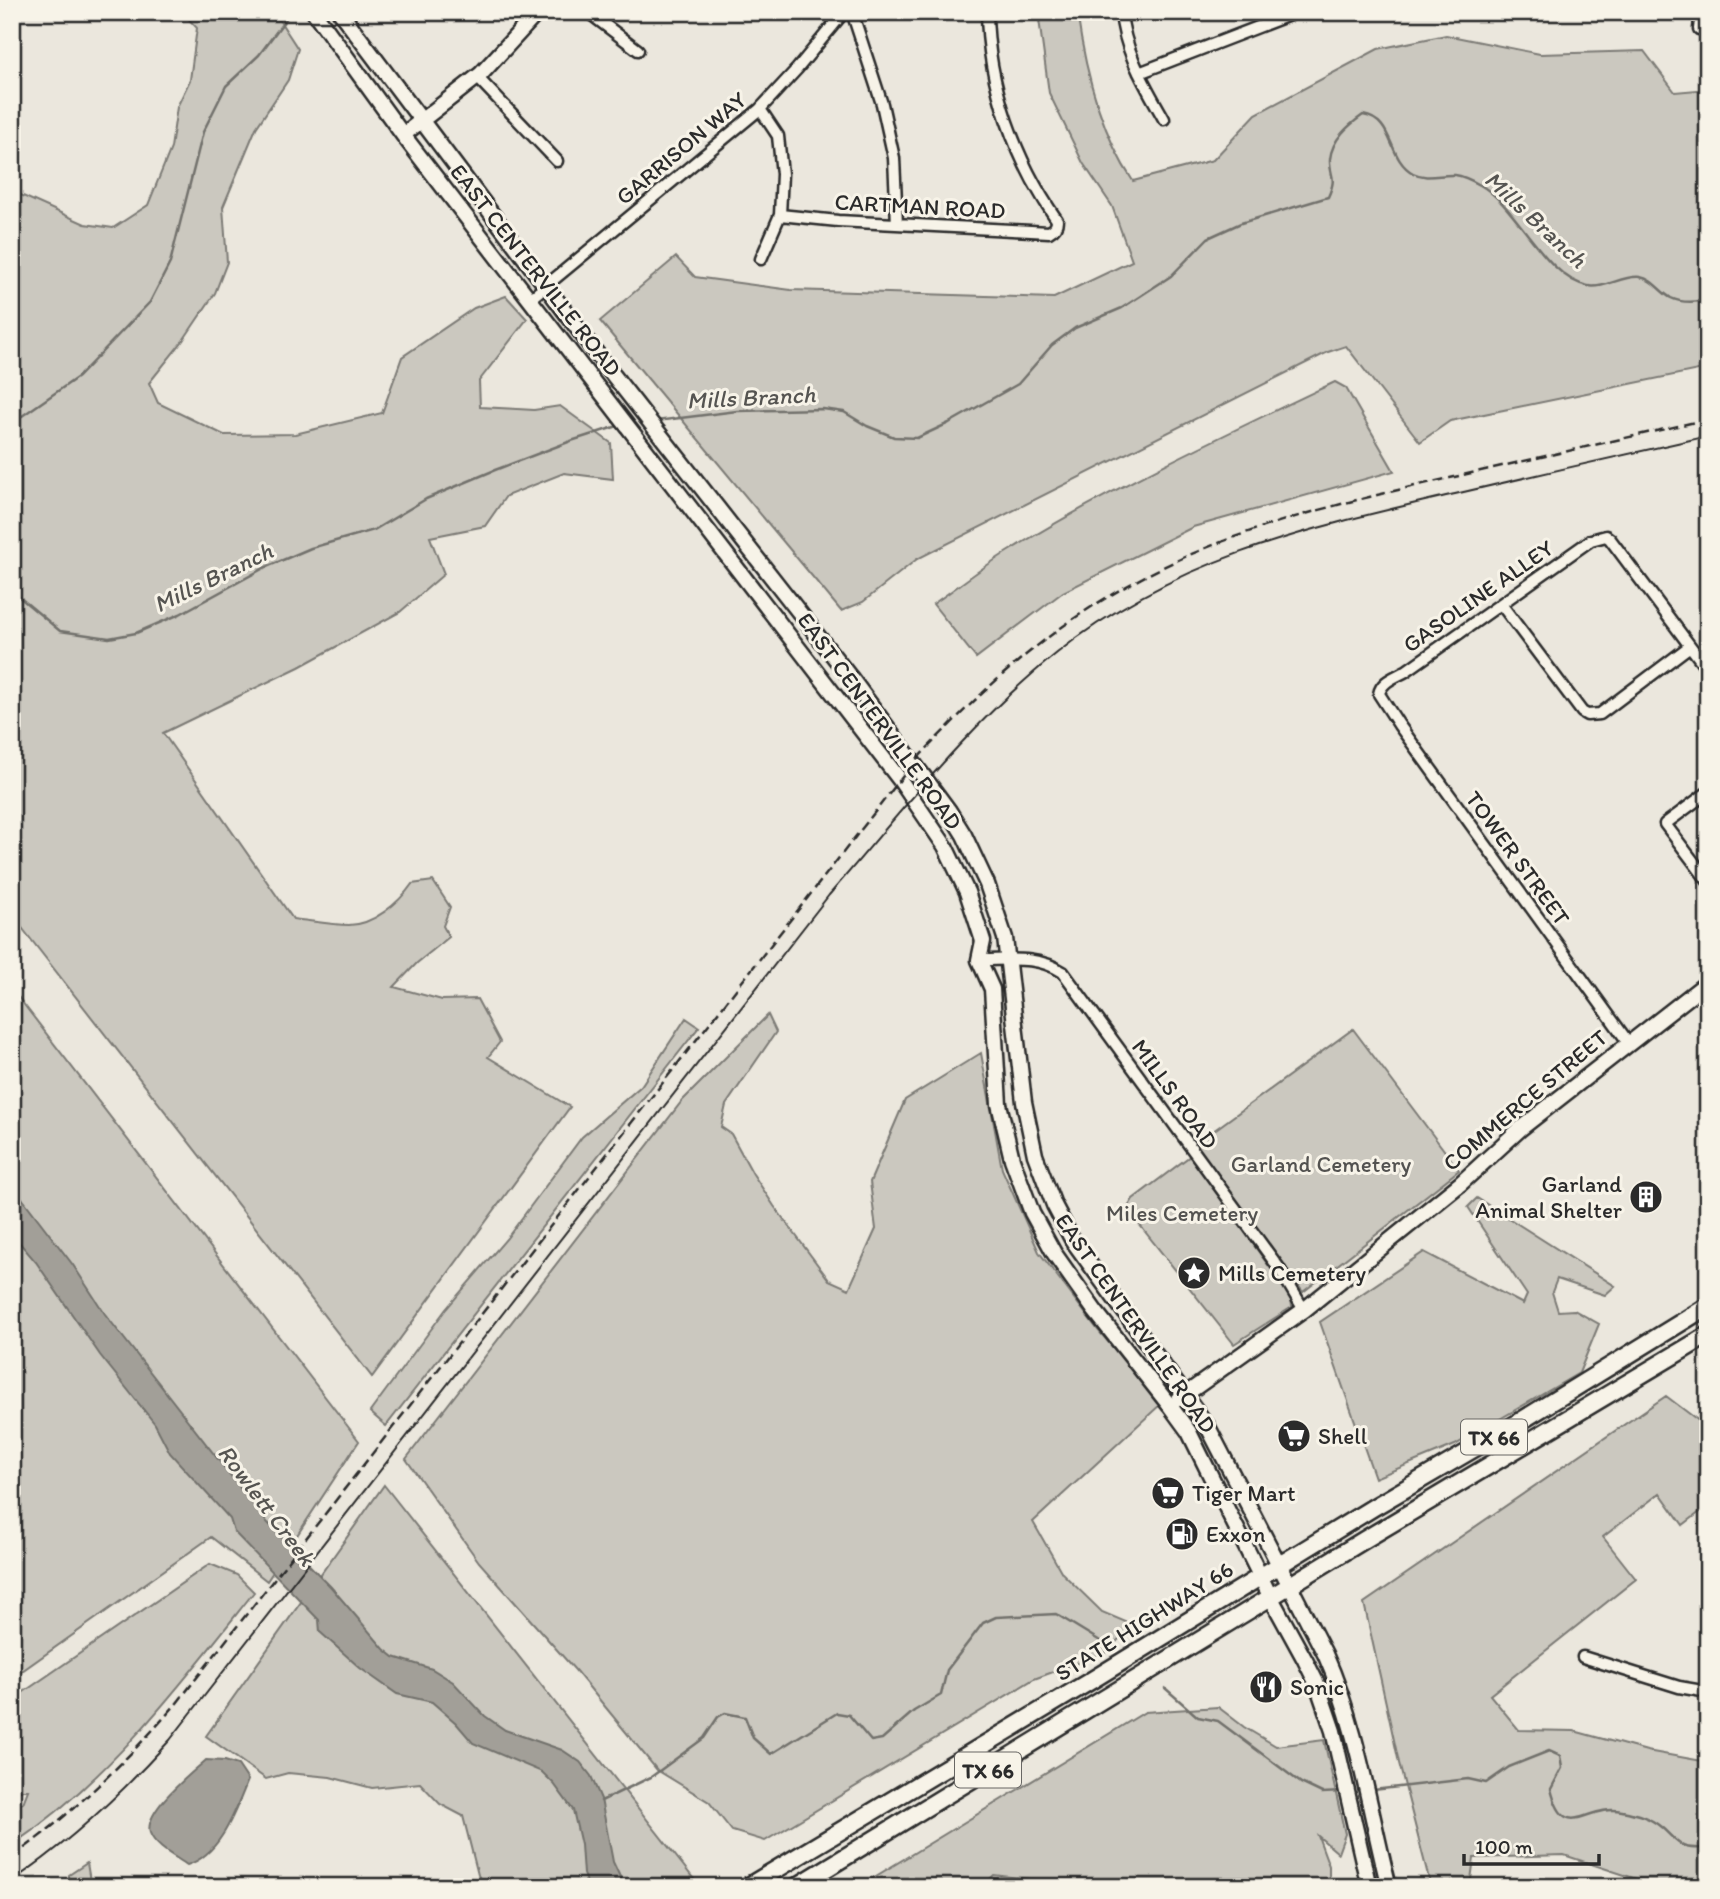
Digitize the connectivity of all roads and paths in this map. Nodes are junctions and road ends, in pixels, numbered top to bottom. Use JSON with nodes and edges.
{"nodes":[{"id":1,"x":314,"y":12,"type":"edge"},
{"id":2,"x":340,"y":12,"type":"edge"},
{"id":3,"x":538,"y":12,"type":"edge"},
{"id":4,"x":588,"y":12,"type":"edge"},
{"id":5,"x":844,"y":12,"type":"edge"},
{"id":6,"x":852,"y":12,"type":"edge"},
{"id":7,"x":987,"y":12,"type":"edge"},
{"id":8,"x":1121,"y":12,"type":"edge"},
{"id":9,"x":1297,"y":12,"type":"edge"},
{"id":10,"x":1701,"y":12,"type":"edge"},
{"id":11,"x":1699,"y":29,"type":"dead end"},
{"id":12,"x":638,"y":50,"type":"dead end"},
{"id":13,"x":1139,"y":73,"type":"junction"},
{"id":14,"x":477,"y":77,"type":"junction"},
{"id":15,"x":760,"y":109,"type":"junction"},
{"id":16,"x":1164,"y":119,"type":"dead end"},
{"id":17,"x":421,"y":120,"type":"junction"},
{"id":18,"x":403,"y":135,"type":"junction"},
{"id":19,"x":558,"y":161,"type":"dead end"},
{"id":20,"x":780,"y":215,"type":"junction"},
{"id":21,"x":897,"y":224,"type":"junction"},
{"id":22,"x":761,"y":258,"type":"dead end"},
{"id":23,"x":547,"y":285,"type":"junction"},
{"id":24,"x":530,"y":299,"type":"junction"},
{"id":25,"x":741,"y":537,"type":"junction"},
{"id":26,"x":724,"y":551,"type":"junction"},
{"id":27,"x":1501,"y":604,"type":"junction"},
{"id":28,"x":1690,"y":646,"type":"junction"},
{"id":29,"x":1708,"y":670,"type":"edge"},
{"id":30,"x":850,"y":677,"type":"junction"},
{"id":31,"x":832,"y":691,"type":"junction"},
{"id":32,"x":1379,"y":694,"type":"joint"},
{"id":33,"x":1708,"y":792,"type":"edge"},
{"id":34,"x":975,"y":856,"type":"junction"},
{"id":35,"x":957,"y":871,"type":"junction"},
{"id":36,"x":1708,"y":880,"type":"edge"},
{"id":37,"x":979,"y":960,"type":"junction"},
{"id":38,"x":1010,"y":960,"type":"junction"},
{"id":39,"x":1708,"y":982,"type":"edge"},
{"id":40,"x":1628,"y":1042,"type":"junction"},
{"id":41,"x":1708,"y":1306,"type":"edge"},
{"id":42,"x":1304,"y":1310,"type":"junction"},
{"id":43,"x":1708,"y":1335,"type":"edge"},
{"id":44,"x":1185,"y":1395,"type":"junction"},
{"id":45,"x":1171,"y":1406,"type":"junction"},
{"id":46,"x":1279,"y":1565,"type":"junction"},
{"id":47,"x":1260,"y":1577,"type":"junction"},
{"id":48,"x":1290,"y":1587,"type":"junction"},
{"id":49,"x":1271,"y":1598,"type":"junction"},
{"id":50,"x":1583,"y":1657,"type":"dead end"},
{"id":51,"x":1708,"y":1692,"type":"edge"},
{"id":52,"x":747,"y":1887,"type":"edge"},
{"id":53,"x":796,"y":1887,"type":"edge"},
{"id":54,"x":1370,"y":1887,"type":"edge"},
{"id":55,"x":1389,"y":1887,"type":"edge"}],
"edges":[{"from":1,"to":18,"type":"main road","name":"EAST CENTERVILLE ROAD"},
{"from":2,"to":17,"type":"main road","name":"EAST CENTERVILLE ROAD"},
{"from":3,"to":14,"type":"main road"},
{"from":4,"to":12,"type":"street"},
{"from":5,"to":15,"type":"street","name":"GARRISON WAY"},
{"from":6,"to":21,"type":"street"},
{"from":7,"to":21,"type":"street","name":"CARTMAN ROAD"},
{"from":8,"to":13,"type":"street"},
{"from":9,"to":13,"type":"street"},
{"from":10,"to":11,"type":"street"},
{"from":13,"to":16,"type":"street"},
{"from":14,"to":17,"type":"main road"},
{"from":14,"to":19,"type":"street"},
{"from":15,"to":20,"type":"street"},
{"from":15,"to":23,"type":"street","name":"GARRISON WAY"},
{"from":17,"to":18,"type":"main road"},
{"from":17,"to":23,"type":"main road","name":"EAST CENTERVILLE ROAD"},
{"from":18,"to":24,"type":"main road","name":"EAST CENTERVILLE ROAD"},
{"from":20,"to":21,"type":"street","name":"CARTMAN ROAD"},
{"from":20,"to":22,"type":"street"},
{"from":23,"to":24,"type":"street","name":"GARRISON WAY"},
{"from":23,"to":25,"type":"main road","name":"EAST CENTERVILLE ROAD"},
{"from":24,"to":26,"type":"main road","name":"EAST CENTERVILLE ROAD"},
{"from":25,"to":26,"type":"main road"},
{"from":25,"to":30,"type":"main road","name":"EAST CENTERVILLE ROAD"},
{"from":26,"to":31,"type":"main road","name":"EAST CENTERVILLE ROAD"},
{"from":27,"to":28,"type":"street","name":"GASOLINE ALLEY"},
{"from":27,"to":28,"type":"street"},
{"from":27,"to":32,"type":"street","name":"GASOLINE ALLEY"},
{"from":28,"to":29,"type":"street"},
{"from":30,"to":31,"type":"main road"},
{"from":30,"to":34,"type":"main road","name":"EAST CENTERVILLE ROAD"},
{"from":31,"to":35,"type":"main road","name":"EAST CENTERVILLE ROAD"},
{"from":32,"to":40,"type":"street","name":"TOWER STREET"},
{"from":33,"to":36,"type":"street"},
{"from":34,"to":35,"type":"main road"},
{"from":34,"to":38,"type":"main road","name":"EAST CENTERVILLE ROAD"},
{"from":35,"to":37,"type":"main road","name":"EAST CENTERVILLE ROAD"},
{"from":37,"to":38,"type":"street","name":"MILLS ROAD"},
{"from":37,"to":45,"type":"main road","name":"EAST CENTERVILLE ROAD"},
{"from":38,"to":42,"type":"street","name":"MILLS ROAD"},
{"from":38,"to":44,"type":"main road","name":"EAST CENTERVILLE ROAD"},
{"from":39,"to":40,"type":"main road","name":"COMMERCE STREET"},
{"from":40,"to":42,"type":"main road","name":"COMMERCE STREET"},
{"from":41,"to":46,"type":"main road","name":"STATE HIGHWAY 66","number":"TX 66"},
{"from":42,"to":44,"type":"main road","name":"COMMERCE STREET"},
{"from":43,"to":48,"type":"main road","name":"STATE HIGHWAY 66","number":"TX 66"},
{"from":44,"to":45,"type":"main road","name":"COMMERCE STREET"},
{"from":44,"to":46,"type":"main road","name":"EAST CENTERVILLE ROAD"},
{"from":45,"to":47,"type":"main road","name":"EAST CENTERVILLE ROAD"},
{"from":46,"to":47,"type":"main road","name":"STATE HIGHWAY 66","number":"TX 66"},
{"from":46,"to":48,"type":"main road","name":"EAST CENTERVILLE ROAD"},
{"from":47,"to":49,"type":"main road","name":"EAST CENTERVILLE ROAD"},
{"from":47,"to":52,"type":"main road","name":"STATE HIGHWAY 66","number":"TX 66"},
{"from":48,"to":49,"type":"main road","name":"STATE HIGHWAY 66","number":"TX 66"},
{"from":48,"to":55,"type":"main road","name":"EAST CENTERVILLE ROAD"},
{"from":49,"to":53,"type":"main road","name":"STATE HIGHWAY 66","number":"TX 66"},
{"from":49,"to":54,"type":"main road","name":"EAST CENTERVILLE ROAD"},
{"from":50,"to":51,"type":"street"}]}
